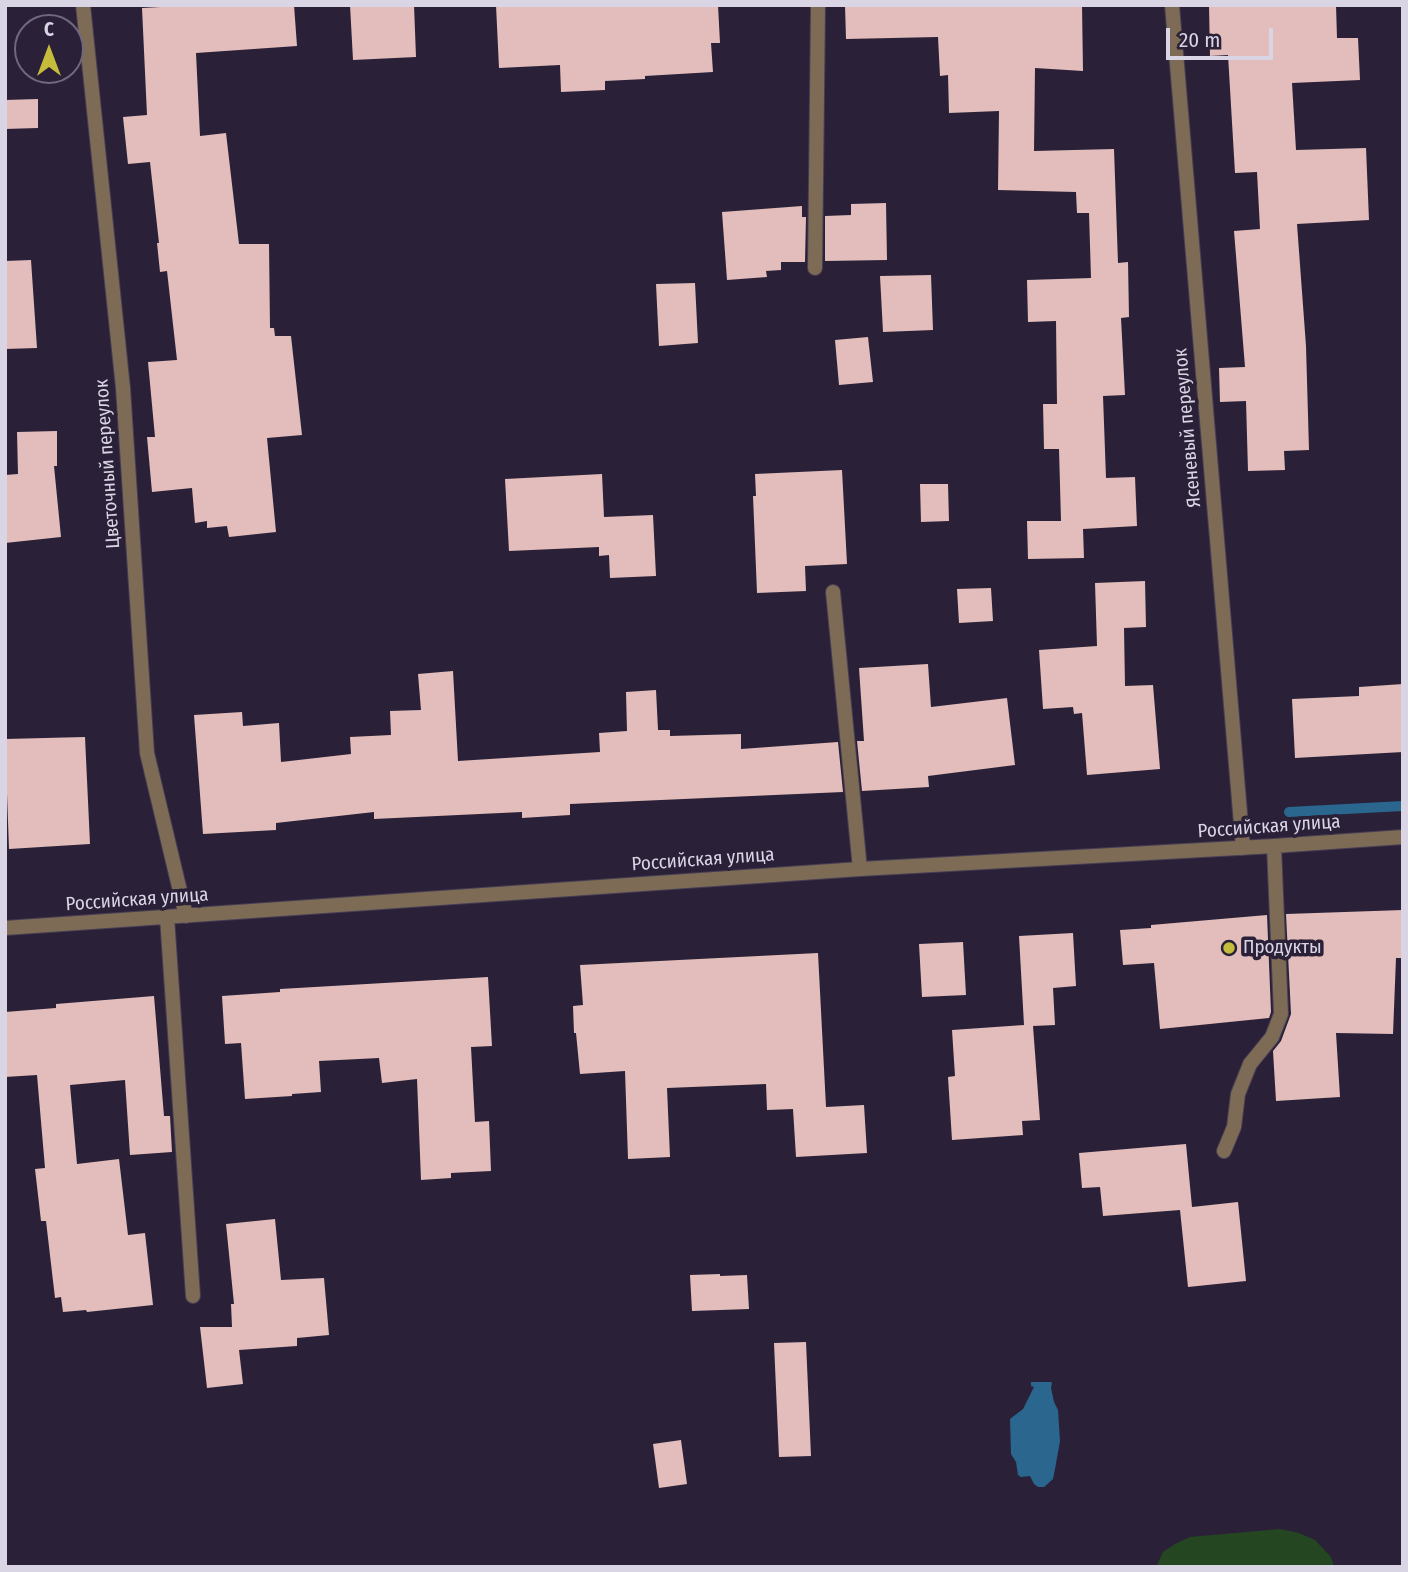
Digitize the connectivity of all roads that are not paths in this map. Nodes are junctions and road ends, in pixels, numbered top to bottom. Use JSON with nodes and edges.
{"nodes":[{"id":1,"x":83,"y":5,"type":"edge"},
{"id":2,"x":818,"y":5,"type":"edge"},
{"id":3,"x":1172,"y":5,"type":"edge"},
{"id":4,"x":815,"y":268,"type":"dead end"},
{"id":5,"x":832,"y":592,"type":"dead end"},
{"id":6,"x":1403,"y":837,"type":"edge"},
{"id":7,"x":1274,"y":846,"type":"junction"},
{"id":8,"x":1243,"y":848,"type":"junction"},
{"id":9,"x":860,"y":869,"type":"junction"},
{"id":10,"x":186,"y":916,"type":"junction"},
{"id":11,"x":167,"y":917,"type":"junction"},
{"id":12,"x":5,"y":928,"type":"edge"},
{"id":13,"x":1224,"y":1151,"type":"dead end"},
{"id":14,"x":193,"y":1296,"type":"dead end"}],
"edges":[{"from":1,"to":10,"type":"street","name":"Цветочный переулок"},
{"from":2,"to":4,"type":"street"},
{"from":3,"to":8,"type":"street","name":"Ясеневый переулок"},
{"from":5,"to":9,"type":"street"},
{"from":6,"to":7,"type":"street","name":"Российская улица"},
{"from":7,"to":8,"type":"street","name":"Российская улица"},
{"from":7,"to":13,"type":"street"},
{"from":8,"to":9,"type":"street","name":"Российская улица"},
{"from":9,"to":10,"type":"street","name":"Российская улица"},
{"from":10,"to":11,"type":"street","name":"Российская улица"},
{"from":11,"to":12,"type":"street","name":"Российская улица"},
{"from":11,"to":14,"type":"street"}]}
